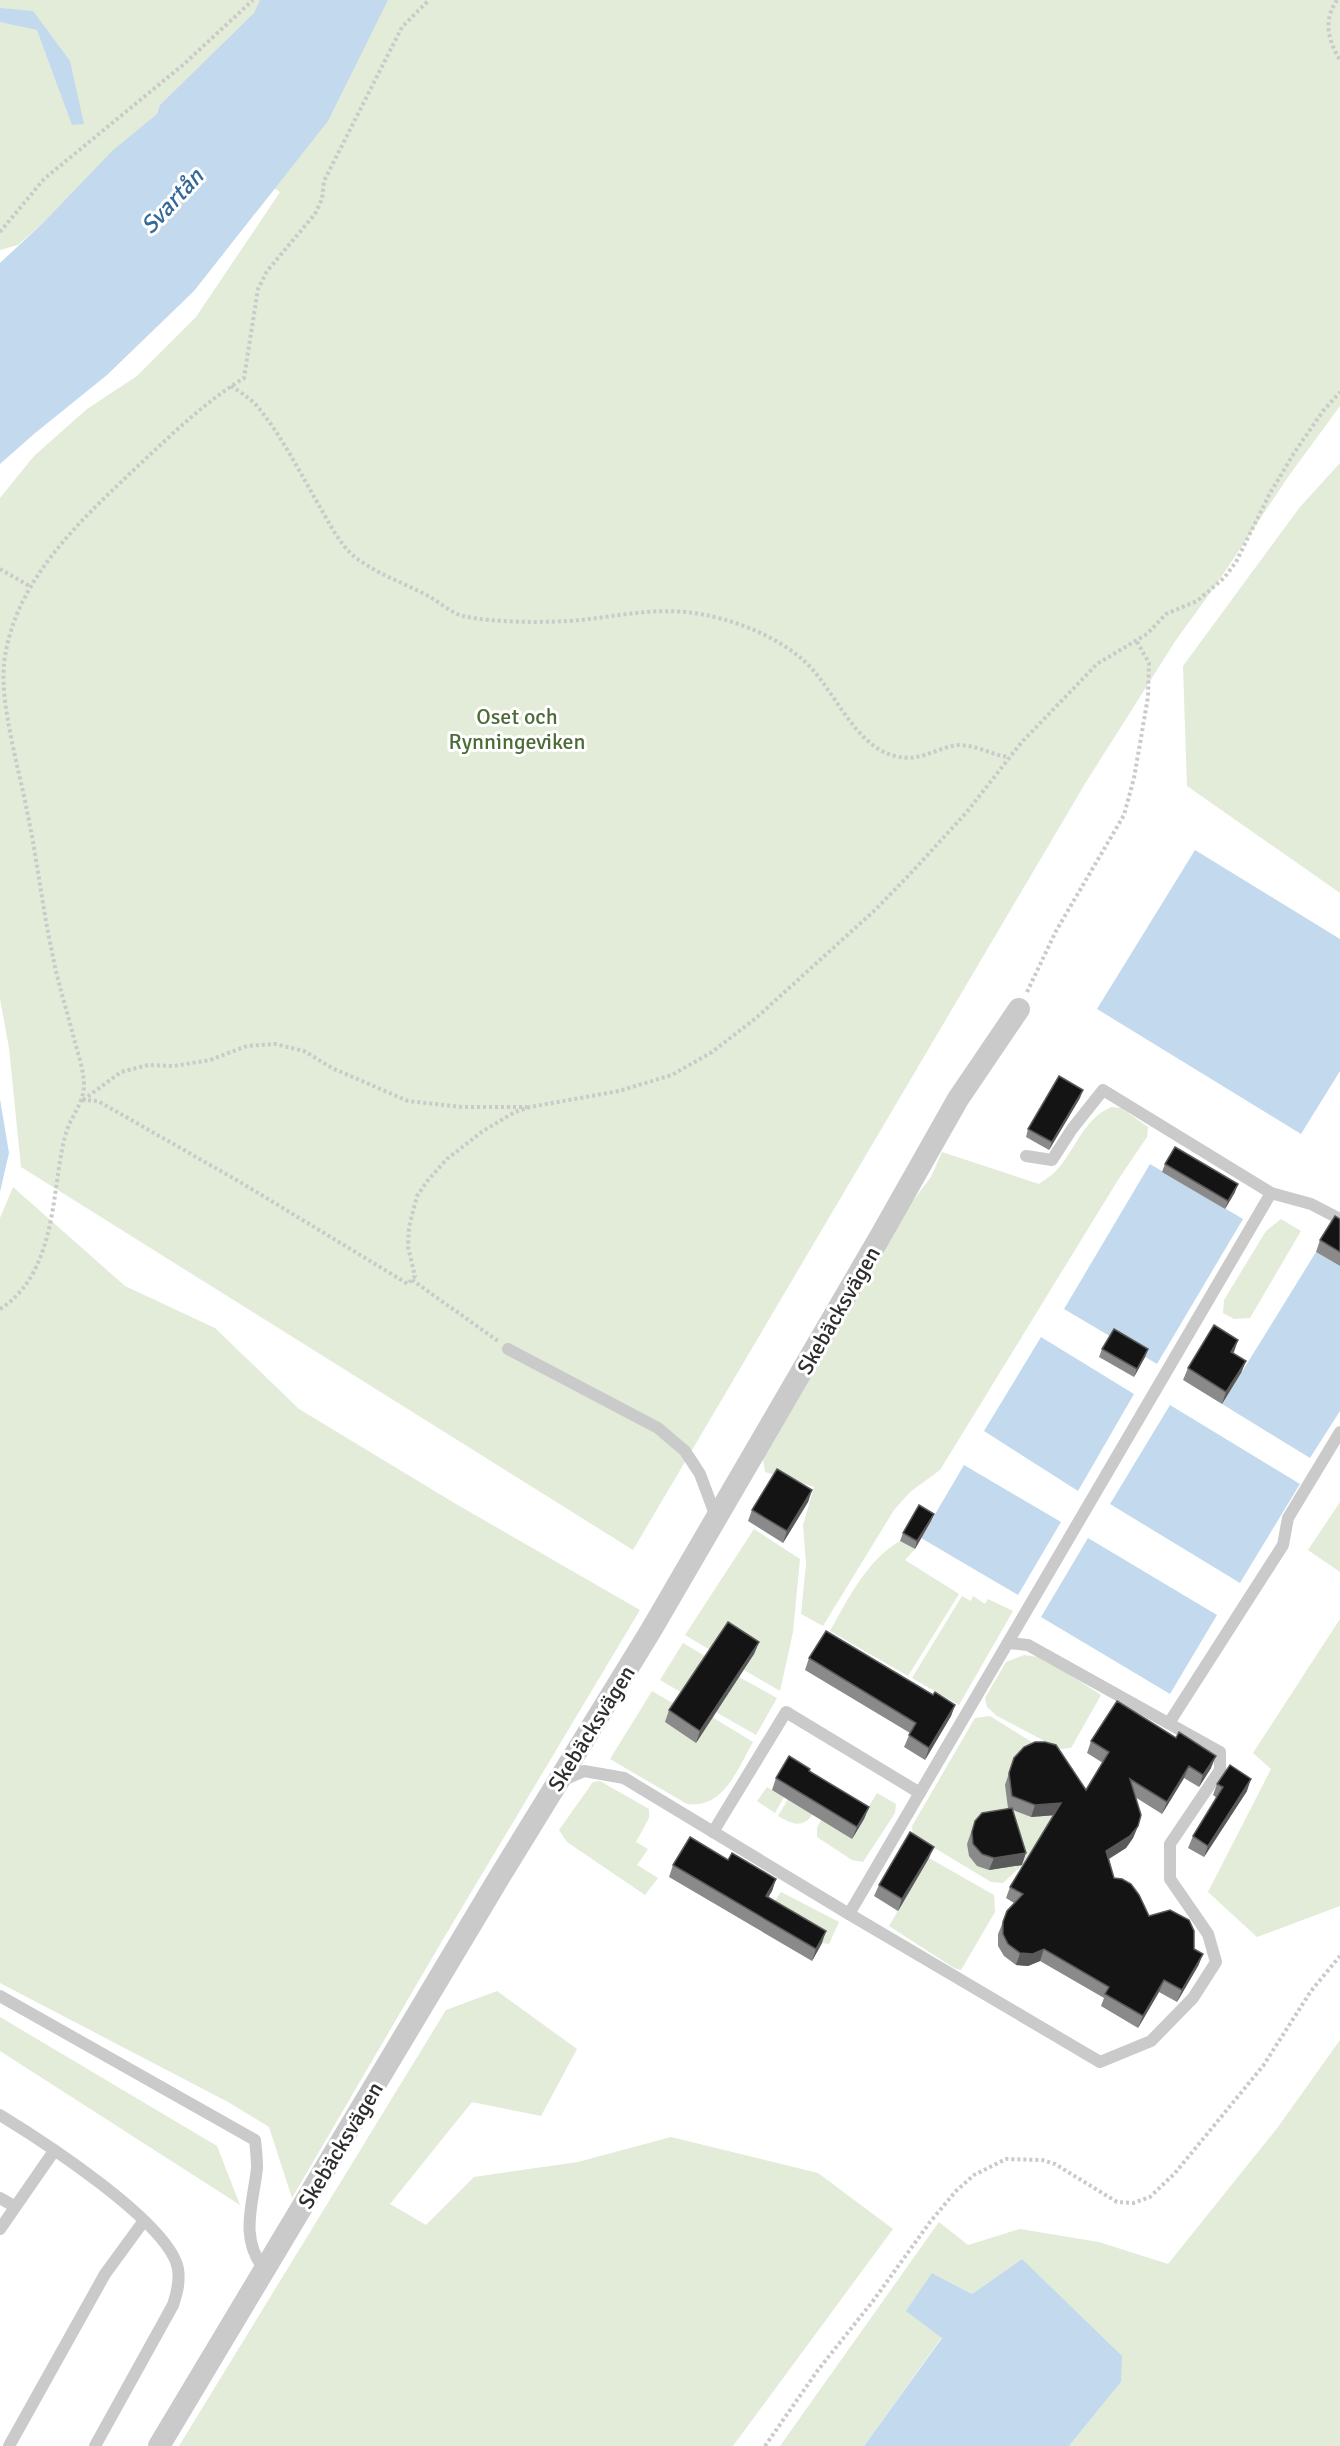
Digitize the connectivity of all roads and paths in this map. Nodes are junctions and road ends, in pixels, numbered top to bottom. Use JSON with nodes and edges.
{"nodes":[{"id":1,"x":252,"y":0,"type":"edge"},
{"id":2,"x":429,"y":0,"type":"edge"},
{"id":3,"x":1337,"y":0,"type":"edge"},
{"id":4,"x":1340,"y":60,"type":"edge"},
{"id":5,"x":0,"y":231,"type":"edge"},
{"id":6,"x":231,"y":386,"type":"junction"},
{"id":7,"x":1340,"y":392,"type":"edge"},
{"id":8,"x":0,"y":569,"type":"edge"},
{"id":9,"x":31,"y":587,"type":"junction"},
{"id":10,"x":1136,"y":640,"type":"junction"},
{"id":11,"x":1010,"y":757,"type":"junction"},
{"id":12,"x":1019,"y":1009,"type":"joint"},
{"id":13,"x":82,"y":1100,"type":"junction"},
{"id":14,"x":530,"y":1107,"type":"junction"},
{"id":15,"x":1026,"y":1156,"type":"dead end"},
{"id":16,"x":1271,"y":1193,"type":"junction"},
{"id":17,"x":1340,"y":1219,"type":"edge"},
{"id":18,"x":412,"y":1280,"type":"junction"},
{"id":19,"x":0,"y":1309,"type":"edge"},
{"id":20,"x":508,"y":1348,"type":"joint"},
{"id":21,"x":1340,"y":1432,"type":"edge"},
{"id":22,"x":716,"y":1518,"type":"junction"},
{"id":23,"x":1008,"y":1643,"type":"junction"},
{"id":24,"x":1169,"y":1723,"type":"junction"},
{"id":25,"x":557,"y":1782,"type":"junction"},
{"id":26,"x":920,"y":1792,"type":"junction"},
{"id":27,"x":713,"y":1832,"type":"junction"},
{"id":28,"x":849,"y":1914,"type":"junction"},
{"id":29,"x":1340,"y":1956,"type":"edge"},
{"id":30,"x":0,"y":1996,"type":"edge"},
{"id":31,"x":0,"y":2115,"type":"edge"},
{"id":32,"x":54,"y":2151,"type":"junction"},
{"id":33,"x":0,"y":2198,"type":"edge"},
{"id":34,"x":14,"y":2206,"type":"junction"},
{"id":35,"x":143,"y":2222,"type":"junction"},
{"id":36,"x":0,"y":2229,"type":"edge"},
{"id":37,"x":264,"y":2269,"type":"junction"},
{"id":38,"x":9,"y":2446,"type":"edge"},
{"id":39,"x":95,"y":2446,"type":"edge"},
{"id":40,"x":159,"y":2446,"type":"edge"},
{"id":41,"x":765,"y":2446,"type":"edge"}],
"edges":[{"from":1,"to":5,"type":"path"},
{"from":2,"to":6,"type":"path"},
{"from":3,"to":4,"type":"path"},
{"from":6,"to":9,"type":"path"},
{"from":6,"to":11,"type":"path"},
{"from":7,"to":10,"type":"path"},
{"from":8,"to":9,"type":"path"},
{"from":9,"to":13,"type":"path"},
{"from":10,"to":11,"type":"path"},
{"from":10,"to":12,"type":"path"},
{"from":11,"to":14,"type":"path"},
{"from":12,"to":22,"type":"street","name":"Skebäcksvägen"},
{"from":13,"to":14,"type":"path"},
{"from":13,"to":18,"type":"path"},
{"from":13,"to":19,"type":"path"},
{"from":14,"to":18,"type":"path"},
{"from":15,"to":16,"type":"lane"},
{"from":16,"to":17,"type":"lane"},
{"from":16,"to":23,"type":"lane"},
{"from":18,"to":20,"type":"path"},
{"from":20,"to":22,"type":"lane"},
{"from":21,"to":24,"type":"lane"},
{"from":22,"to":25,"type":"street","name":"Skebäcksvägen"},
{"from":23,"to":24,"type":"lane"},
{"from":23,"to":26,"type":"lane"},
{"from":24,"to":28,"type":"lane"},
{"from":25,"to":27,"type":"lane"},
{"from":25,"to":37,"type":"street","name":"Skebäcksvägen"},
{"from":26,"to":27,"type":"lane"},
{"from":26,"to":28,"type":"lane"},
{"from":27,"to":28,"type":"lane"},
{"from":29,"to":41,"type":"path"},
{"from":30,"to":37,"type":"lane"},
{"from":31,"to":32,"type":"lane"},
{"from":32,"to":34,"type":"lane"},
{"from":32,"to":35,"type":"lane"},
{"from":33,"to":34,"type":"lane"},
{"from":34,"to":36,"type":"lane"},
{"from":35,"to":38,"type":"lane"},
{"from":35,"to":39,"type":"lane"},
{"from":37,"to":40,"type":"street","name":"Skebäcksvägen"}]}
